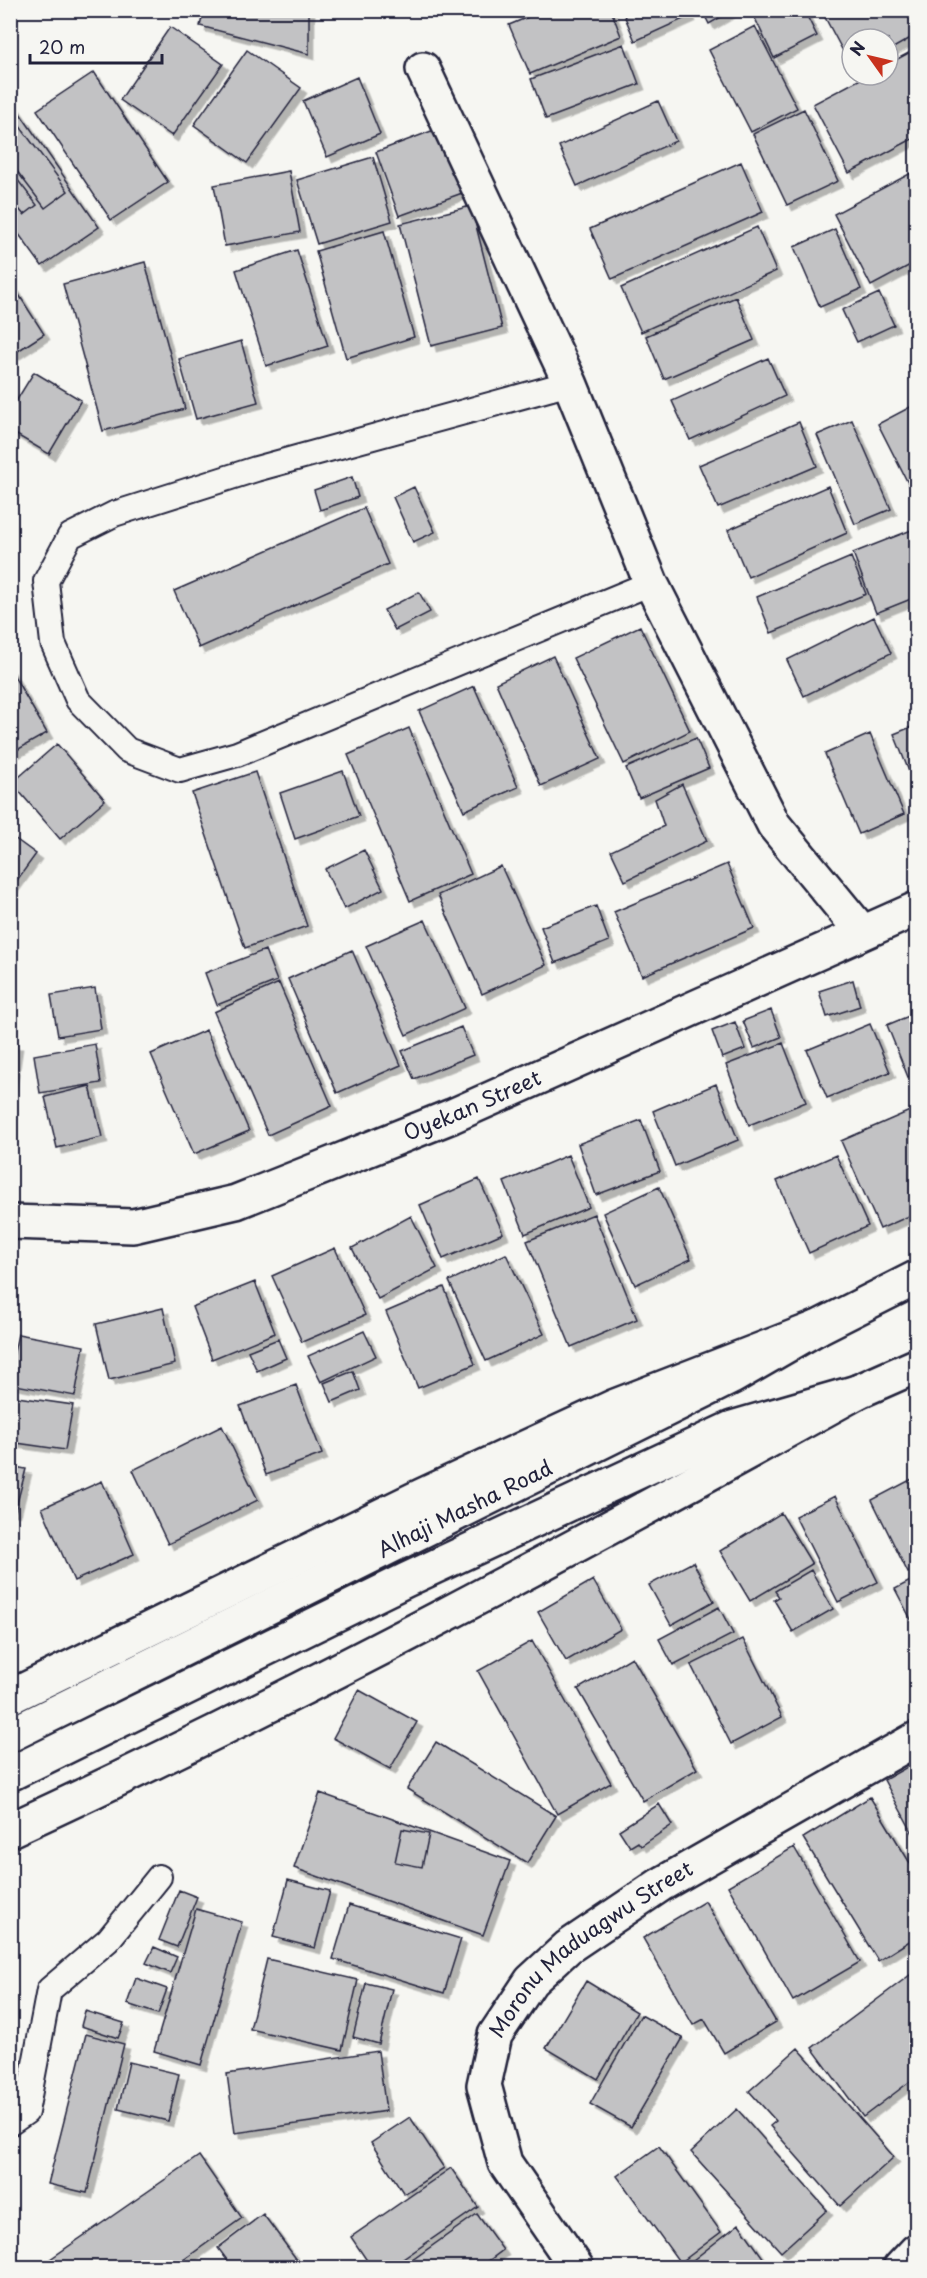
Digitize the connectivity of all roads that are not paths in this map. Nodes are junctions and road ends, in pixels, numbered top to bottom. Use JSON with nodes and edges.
{"nodes":[{"id":1,"x":423,"y":69,"type":"dead end"},
{"id":2,"x":570,"y":383,"type":"junction"},
{"id":3,"x":651,"y":583,"type":"junction"},
{"id":4,"x":916,"y":909,"type":"edge"},
{"id":5,"x":862,"y":932,"type":"junction"},
{"id":6,"x":10,"y":1222,"type":"edge"},
{"id":7,"x":916,"y":1278,"type":"edge"},
{"id":8,"x":817,"y":1328,"type":"junction"},
{"id":9,"x":916,"y":1367,"type":"edge"},
{"id":10,"x":856,"y":1392,"type":"junction"},
{"id":11,"x":10,"y":1697,"type":"edge"},
{"id":12,"x":10,"y":1735,"type":"edge"},
{"id":13,"x":916,"y":1739,"type":"edge"},
{"id":14,"x":10,"y":1774,"type":"edge"},
{"id":15,"x":10,"y":1830,"type":"edge"},
{"id":16,"x":159,"y":1877,"type":"dead end"},
{"id":17,"x":10,"y":2123,"type":"edge"},
{"id":18,"x":916,"y":2251,"type":"edge"},
{"id":19,"x":577,"y":2268,"type":"edge"},
{"id":20,"x":900,"y":2268,"type":"edge"}],
"edges":[{"from":1,"to":2,"type":"street"},
{"from":2,"to":3,"type":"street"},
{"from":2,"to":3,"type":"lane"},
{"from":3,"to":5,"type":"street"},
{"from":4,"to":5,"type":"street","name":"Oyekan Street"},
{"from":5,"to":6,"type":"street","name":"Oyekan Street"},
{"from":7,"to":8,"type":"street","name":"Alhaji Masha Road"},
{"from":8,"to":11,"type":"street"},
{"from":8,"to":12,"type":"street","name":"Alhaji Masha Road"},
{"from":9,"to":10,"type":"street","name":"Alhaji Masha Road"},
{"from":10,"to":14,"type":"street","name":"Alhaji Masha Road"},
{"from":10,"to":15,"type":"street"},
{"from":13,"to":19,"type":"street","name":"Moronu Maduagwu Street"},
{"from":16,"to":17,"type":"lane"},
{"from":18,"to":20,"type":"street"}]}
